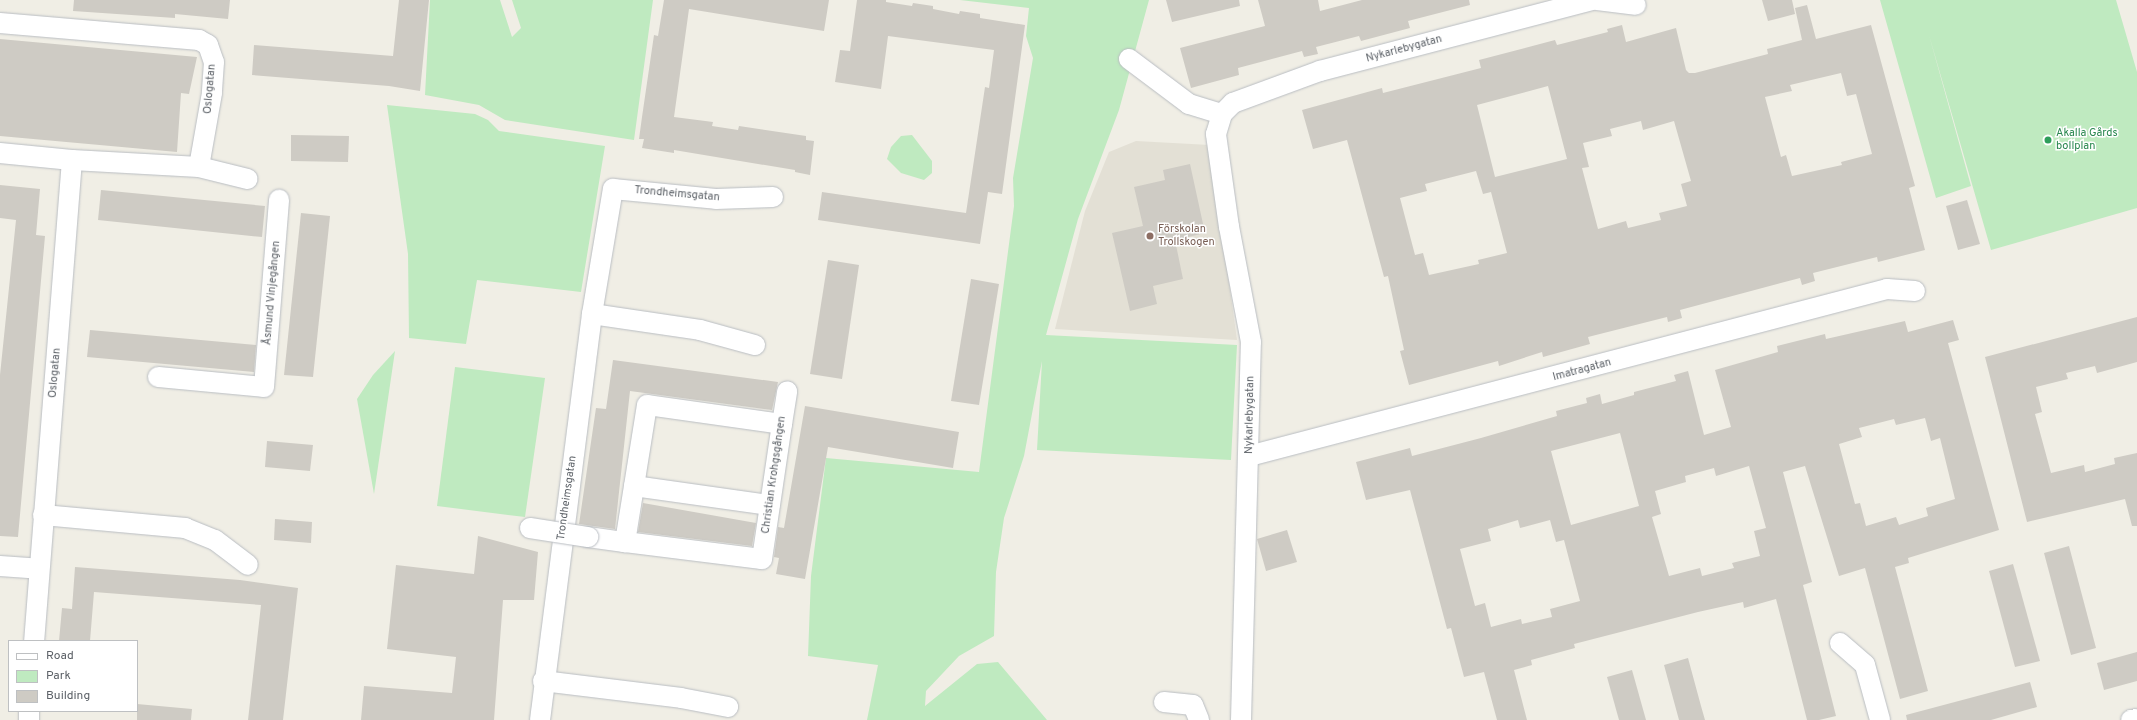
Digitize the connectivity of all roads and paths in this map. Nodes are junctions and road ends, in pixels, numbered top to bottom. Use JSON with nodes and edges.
{"nodes":[{"id":1,"x":1593,"y":0,"type":"edge"},
{"id":2,"x":1597,"y":0,"type":"edge"},
{"id":3,"x":1636,"y":5,"type":"dead end"},
{"id":4,"x":0,"y":23,"type":"edge"},
{"id":5,"x":1128,"y":59,"type":"dead end"},
{"id":6,"x":1222,"y":114,"type":"junction"},
{"id":7,"x":0,"y":153,"type":"edge"},
{"id":8,"x":72,"y":160,"type":"junction"},
{"id":9,"x":200,"y":167,"type":"junction"},
{"id":10,"x":248,"y":179,"type":"dead end"},
{"id":11,"x":773,"y":196,"type":"dead end"},
{"id":12,"x":280,"y":200,"type":"dead end"},
{"id":13,"x":1915,"y":291,"type":"dead end"},
{"id":14,"x":592,"y":314,"type":"junction"},
{"id":15,"x":755,"y":345,"type":"dead end"},
{"id":16,"x":158,"y":377,"type":"dead end"},
{"id":17,"x":787,"y":391,"type":"dead end"},
{"id":18,"x":782,"y":424,"type":"junction"},
{"id":19,"x":1249,"y":456,"type":"junction"},
{"id":20,"x":634,"y":486,"type":"junction"},
{"id":21,"x":770,"y":505,"type":"junction"},
{"id":22,"x":44,"y":515,"type":"junction"},
{"id":23,"x":530,"y":528,"type":"dead end"},
{"id":24,"x":625,"y":542,"type":"junction"},
{"id":25,"x":248,"y":565,"type":"dead end"},
{"id":26,"x":0,"y":566,"type":"edge"},
{"id":27,"x":39,"y":570,"type":"junction"},
{"id":28,"x":34,"y":640,"type":"edge"},
{"id":29,"x":1840,"y":643,"type":"dead end"},
{"id":30,"x":543,"y":681,"type":"junction"},
{"id":31,"x":1164,"y":702,"type":"dead end"},
{"id":32,"x":728,"y":707,"type":"dead end"},
{"id":33,"x":2137,"y":719,"type":"edge"},
{"id":34,"x":540,"y":720,"type":"edge"},
{"id":35,"x":1199,"y":720,"type":"edge"},
{"id":36,"x":1242,"y":720,"type":"edge"},
{"id":37,"x":1880,"y":720,"type":"edge"},
{"id":38,"x":2131,"y":720,"type":"edge"}],
"edges":[{"from":1,"to":6,"type":"street","name":"Nykarlebygatan"},
{"from":2,"to":3,"type":"street"},
{"from":4,"to":9,"type":"street","name":"Oslogatan"},
{"from":5,"to":6,"type":"street"},
{"from":6,"to":19,"type":"street","name":"Nykarlebygatan"},
{"from":7,"to":8,"type":"street"},
{"from":8,"to":9,"type":"street"},
{"from":8,"to":22,"type":"street","name":"Oslogatan"},
{"from":9,"to":10,"type":"street"},
{"from":11,"to":14,"type":"street","name":"Trondheimsgatan"},
{"from":12,"to":16,"type":"street","name":"Åsmund Vinjegången"},
{"from":13,"to":19,"type":"street","name":"Imatragatan"},
{"from":14,"to":15,"type":"street"},
{"from":14,"to":30,"type":"street","name":"Trondheimsgatan"},
{"from":17,"to":18,"type":"street","name":"Christian Krohgsgången"},
{"from":18,"to":20,"type":"street"},
{"from":18,"to":21,"type":"street","name":"Christian Krohgsgången"},
{"from":19,"to":36,"type":"street","name":"Nykarlebygatan"},
{"from":20,"to":21,"type":"street"},
{"from":20,"to":24,"type":"street"},
{"from":21,"to":24,"type":"street","name":"Christian Krohgsgången"},
{"from":22,"to":25,"type":"street"},
{"from":22,"to":27,"type":"street","name":"Oslogatan"},
{"from":23,"to":24,"type":"street","bridge":true},
{"from":26,"to":27,"type":"street"},
{"from":27,"to":28,"type":"street","name":"Oslogatan"},
{"from":29,"to":37,"type":"street"},
{"from":30,"to":32,"type":"street"},
{"from":30,"to":34,"type":"street","name":"Trondheimsgatan"},
{"from":31,"to":35,"type":"street"},
{"from":33,"to":38,"type":"street"}]}
